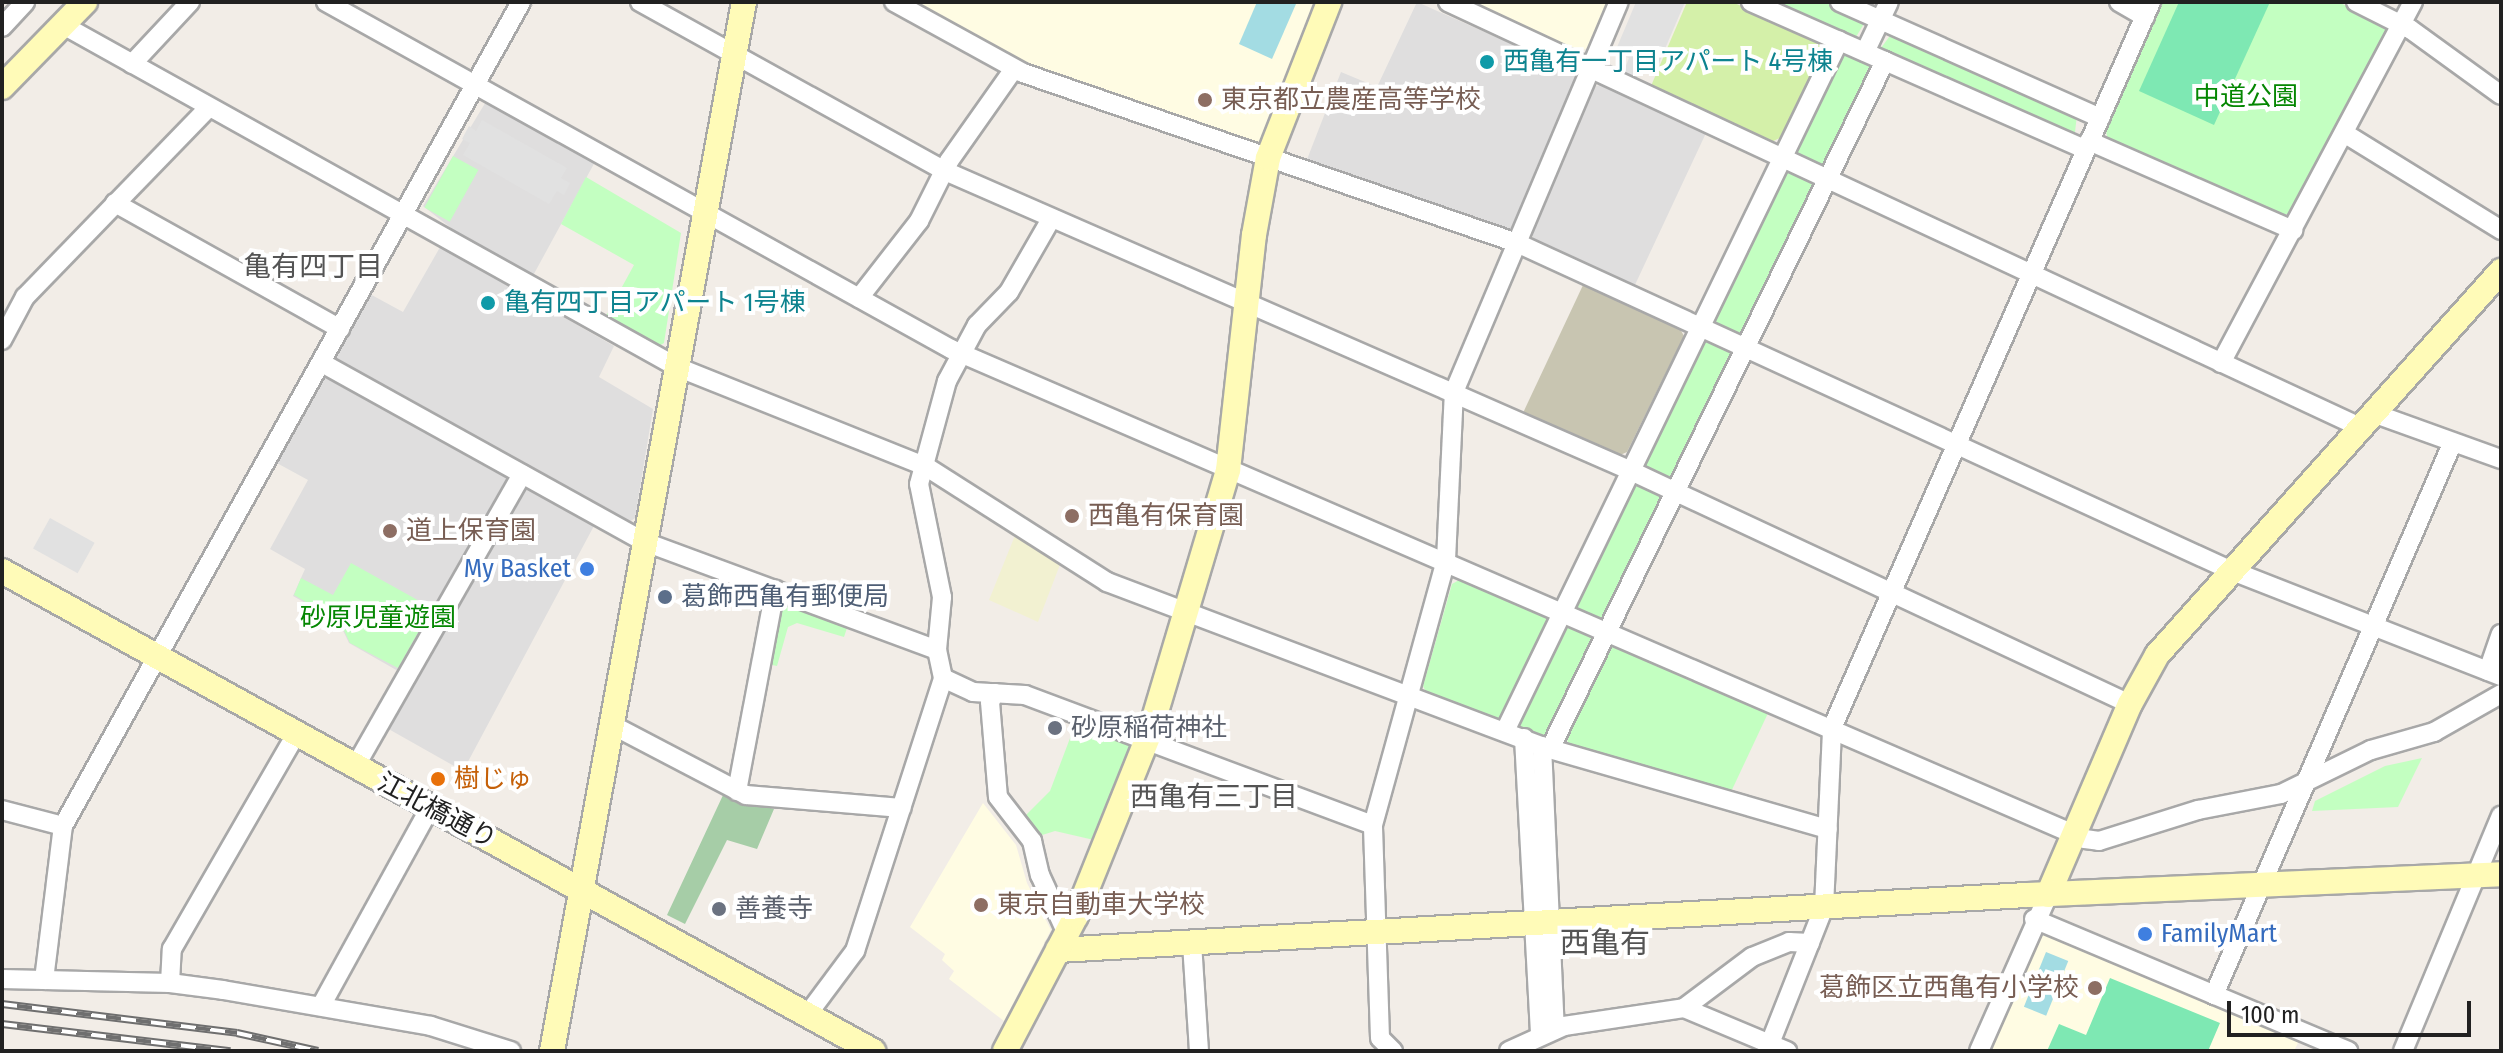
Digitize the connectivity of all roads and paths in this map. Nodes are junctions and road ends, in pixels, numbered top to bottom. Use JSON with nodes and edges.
{"nodes":[{"id":1,"x":25,"y":2,"type":"edge"},
{"id":2,"x":85,"y":2,"type":"edge"},
{"id":3,"x":190,"y":2,"type":"edge"},
{"id":4,"x":326,"y":2,"type":"edge"},
{"id":5,"x":521,"y":2,"type":"edge"},
{"id":6,"x":640,"y":2,"type":"edge"},
{"id":7,"x":744,"y":2,"type":"edge"},
{"id":8,"x":894,"y":2,"type":"edge"},
{"id":9,"x":1329,"y":2,"type":"edge"},
{"id":10,"x":1448,"y":2,"type":"edge"},
{"id":11,"x":1619,"y":2,"type":"edge"},
{"id":12,"x":1751,"y":2,"type":"edge"},
{"id":13,"x":1840,"y":2,"type":"edge"},
{"id":14,"x":1889,"y":2,"type":"edge"},
{"id":15,"x":2119,"y":2,"type":"edge"},
{"id":16,"x":2356,"y":2,"type":"edge"},
{"id":17,"x":2413,"y":2,"type":"edge"},
{"id":18,"x":2148,"y":10,"type":"edge"},
{"id":19,"x":1880,"y":20,"type":"junction"},
{"id":20,"x":2402,"y":23,"type":"junction"},
{"id":21,"x":63,"y":25,"type":"junction"},
{"id":22,"x":2,"y":27,"type":"edge"},
{"id":23,"x":1839,"y":41,"type":"junction"},
{"id":24,"x":1865,"y":52,"type":"junction"},
{"id":25,"x":734,"y":54,"type":"junction"},
{"id":26,"x":1885,"y":61,"type":"junction"},
{"id":27,"x":132,"y":64,"type":"junction"},
{"id":28,"x":1014,"y":69,"type":"junction"},
{"id":29,"x":1591,"y":69,"type":"junction"},
{"id":30,"x":475,"y":85,"type":"junction"},
{"id":31,"x":2,"y":87,"type":"edge"},
{"id":32,"x":2501,"y":95,"type":"edge"},
{"id":33,"x":209,"y":107,"type":"junction"},
{"id":34,"x":2100,"y":118,"type":"junction"},
{"id":35,"x":2344,"y":133,"type":"junction"},
{"id":36,"x":2087,"y":145,"type":"junction"},
{"id":37,"x":1268,"y":158,"type":"junction"},
{"id":38,"x":1783,"y":159,"type":"junction"},
{"id":39,"x":945,"y":171,"type":"junction"},
{"id":40,"x":1828,"y":180,"type":"junction"},
{"id":41,"x":115,"y":203,"type":"junction"},
{"id":42,"x":706,"y":213,"type":"junction"},
{"id":43,"x":402,"y":215,"type":"junction"},
{"id":44,"x":1051,"y":219,"type":"junction"},
{"id":45,"x":2293,"y":230,"type":"junction"},
{"id":46,"x":2501,"y":230,"type":"edge"},
{"id":47,"x":1517,"y":243,"type":"junction"},
{"id":48,"x":2501,"y":271,"type":"edge"},
{"id":49,"x":2029,"y":274,"type":"junction"},
{"id":50,"x":859,"y":298,"type":"junction"},
{"id":51,"x":1246,"y":305,"type":"junction"},
{"id":52,"x":1701,"y":326,"type":"junction"},
{"id":53,"x":340,"y":329,"type":"junction"},
{"id":54,"x":2,"y":340,"type":"edge"},
{"id":55,"x":1745,"y":347,"type":"junction"},
{"id":56,"x":960,"y":353,"type":"junction"},
{"id":57,"x":322,"y":363,"type":"junction"},
{"id":58,"x":2221,"y":363,"type":"junction"},
{"id":59,"x":677,"y":367,"type":"junction"},
{"id":60,"x":1454,"y":392,"type":"junction"},
{"id":61,"x":2366,"y":420,"type":"junction"},
{"id":62,"x":1955,"y":444,"type":"junction"},
{"id":63,"x":2452,"y":444,"type":"junction"},
{"id":64,"x":2501,"y":459,"type":"edge"},
{"id":65,"x":925,"y":466,"type":"junction"},
{"id":66,"x":1228,"y":470,"type":"junction"},
{"id":67,"x":1629,"y":470,"type":"junction"},
{"id":68,"x":522,"y":474,"type":"junction"},
{"id":69,"x":1675,"y":493,"type":"junction"},
{"id":70,"x":645,"y":542,"type":"junction"},
{"id":71,"x":1446,"y":560,"type":"junction"},
{"id":72,"x":2230,"y":570,"type":"junction"},
{"id":73,"x":4,"y":576,"type":"edge"},
{"id":74,"x":775,"y":590,"type":"junction"},
{"id":75,"x":1890,"y":592,"type":"junction"},
{"id":76,"x":1187,"y":611,"type":"junction"},
{"id":77,"x":1562,"y":611,"type":"junction"},
{"id":78,"x":2374,"y":626,"type":"junction"},
{"id":79,"x":1609,"y":631,"type":"junction"},
{"id":80,"x":2501,"y":634,"type":"edge"},
{"id":81,"x":937,"y":650,"type":"junction"},
{"id":82,"x":158,"y":657,"type":"junction"},
{"id":83,"x":2495,"y":673,"type":"edge"},
{"id":84,"x":943,"y":678,"type":"junction"},
{"id":85,"x":2501,"y":694,"type":"edge"},
{"id":86,"x":1410,"y":696,"type":"junction"},
{"id":87,"x":992,"y":698,"type":"junction"},
{"id":88,"x":2130,"y":704,"type":"junction"},
{"id":89,"x":612,"y":725,"type":"junction"},
{"id":90,"x":1832,"y":728,"type":"junction"},
{"id":91,"x":1505,"y":731,"type":"junction"},
{"id":92,"x":296,"y":734,"type":"junction"},
{"id":93,"x":1524,"y":738,"type":"junction"},
{"id":94,"x":1147,"y":742,"type":"junction"},
{"id":95,"x":1546,"y":747,"type":"junction"},
{"id":96,"x":355,"y":767,"type":"junction"},
{"id":97,"x":2304,"y":786,"type":"junction"},
{"id":98,"x":737,"y":791,"type":"junction"},
{"id":99,"x":430,"y":808,"type":"junction"},
{"id":100,"x":901,"y":808,"type":"junction"},
{"id":101,"x":2,"y":810,"type":"edge"},
{"id":102,"x":2501,"y":816,"type":"edge"},
{"id":103,"x":1373,"y":825,"type":"junction"},
{"id":104,"x":63,"y":826,"type":"junction"},
{"id":105,"x":1828,"y":829,"type":"junction"},
{"id":106,"x":2075,"y":834,"type":"junction"},
{"id":107,"x":2489,"y":875,"type":"edge"},
{"id":108,"x":2260,"y":884,"type":"junction"},
{"id":109,"x":581,"y":889,"type":"junction"},
{"id":110,"x":2048,"y":895,"type":"junction"},
{"id":111,"x":1824,"y":907,"type":"junction"},
{"id":112,"x":2034,"y":919,"type":"junction"},
{"id":113,"x":1541,"y":922,"type":"junction"},
{"id":114,"x":1375,"y":932,"type":"junction"},
{"id":115,"x":1063,"y":942,"type":"junction"},
{"id":116,"x":1192,"y":943,"type":"junction"},
{"id":117,"x":1810,"y":943,"type":"junction"},
{"id":118,"x":2,"y":979,"type":"edge"},
{"id":119,"x":44,"y":980,"type":"junction"},
{"id":120,"x":170,"y":983,"type":"junction"},
{"id":121,"x":2214,"y":995,"type":"junction"},
{"id":122,"x":321,"y":1006,"type":"junction"},
{"id":123,"x":1684,"y":1008,"type":"junction"},
{"id":124,"x":808,"y":1014,"type":"junction"},
{"id":125,"x":1548,"y":1032,"type":"junction"},
{"id":126,"x":1386,"y":1044,"type":"edge"},
{"id":127,"x":1775,"y":1048,"type":"edge"},
{"id":128,"x":511,"y":1051,"type":"edge"},
{"id":129,"x":552,"y":1051,"type":"edge"},
{"id":130,"x":873,"y":1051,"type":"edge"},
{"id":131,"x":1005,"y":1051,"type":"edge"},
{"id":132,"x":1199,"y":1051,"type":"edge"},
{"id":133,"x":1509,"y":1051,"type":"edge"},
{"id":134,"x":1979,"y":1051,"type":"edge"},
{"id":135,"x":2348,"y":1051,"type":"edge"},
{"id":136,"x":2403,"y":1051,"type":"edge"}],
"edges":[{"from":1,"to":22,"type":"street"},
{"from":2,"to":21,"type":"street"},
{"from":3,"to":27,"type":"street"},
{"from":4,"to":30,"type":"street"},
{"from":5,"to":30,"type":"street"},
{"from":6,"to":25,"type":"street"},
{"from":7,"to":25,"type":"street"},
{"from":8,"to":28,"type":"street"},
{"from":9,"to":37,"type":"street"},
{"from":10,"to":29,"type":"street"},
{"from":11,"to":29,"type":"street"},
{"from":12,"to":23,"type":"street"},
{"from":13,"to":19,"type":"street"},
{"from":14,"to":19,"type":"street"},
{"from":15,"to":18,"type":"street"},
{"from":16,"to":20,"type":"street"},
{"from":17,"to":20,"type":"street"},
{"from":18,"to":34,"type":"street"},
{"from":19,"to":24,"type":"street"},
{"from":19,"to":34,"type":"street"},
{"from":20,"to":32,"type":"street"},
{"from":20,"to":35,"type":"street"},
{"from":21,"to":27,"type":"street"},
{"from":21,"to":31,"type":"street"},
{"from":23,"to":24,"type":"street"},
{"from":23,"to":38,"type":"street"},
{"from":24,"to":26,"type":"street"},
{"from":25,"to":39,"type":"street"},
{"from":25,"to":42,"type":"street"},
{"from":26,"to":36,"type":"street"},
{"from":26,"to":40,"type":"street"},
{"from":27,"to":33,"type":"street"},
{"from":28,"to":37,"type":"street"},
{"from":28,"to":39,"type":"street"},
{"from":29,"to":38,"type":"street"},
{"from":29,"to":47,"type":"street"},
{"from":30,"to":42,"type":"street"},
{"from":30,"to":43,"type":"street"},
{"from":33,"to":41,"type":"street"},
{"from":33,"to":43,"type":"street"},
{"from":34,"to":36,"type":"street"},
{"from":35,"to":45,"type":"street"},
{"from":35,"to":46,"type":"street"},
{"from":36,"to":45,"type":"street"},
{"from":36,"to":49,"type":"street"},
{"from":37,"to":47,"type":"street"},
{"from":37,"to":51,"type":"street"},
{"from":38,"to":40,"type":"street"},
{"from":38,"to":52,"type":"street"},
{"from":39,"to":44,"type":"street"},
{"from":39,"to":50,"type":"street"},
{"from":40,"to":49,"type":"street"},
{"from":40,"to":55,"type":"street"},
{"from":41,"to":53,"type":"street"},
{"from":41,"to":54,"type":"street"},
{"from":42,"to":50,"type":"street"},
{"from":42,"to":59,"type":"street"},
{"from":43,"to":53,"type":"street"},
{"from":43,"to":59,"type":"street"},
{"from":44,"to":51,"type":"street"},
{"from":44,"to":56,"type":"street"},
{"from":45,"to":58,"type":"street"},
{"from":47,"to":52,"type":"street"},
{"from":47,"to":60,"type":"street"},
{"from":48,"to":61,"type":"street"},
{"from":49,"to":58,"type":"street"},
{"from":49,"to":62,"type":"street"},
{"from":50,"to":56,"type":"street"},
{"from":51,"to":60,"type":"street"},
{"from":51,"to":66,"type":"street"},
{"from":52,"to":55,"type":"street"},
{"from":52,"to":67,"type":"street"},
{"from":53,"to":57,"type":"street"},
{"from":55,"to":62,"type":"street"},
{"from":55,"to":69,"type":"street"},
{"from":56,"to":65,"type":"street"},
{"from":56,"to":66,"type":"street"},
{"from":57,"to":68,"type":"street"},
{"from":57,"to":82,"type":"street"},
{"from":58,"to":61,"type":"street"},
{"from":59,"to":65,"type":"street"},
{"from":59,"to":70,"type":"street"},
{"from":60,"to":67,"type":"street"},
{"from":60,"to":71,"type":"street"},
{"from":61,"to":63,"type":"street"},
{"from":61,"to":72,"type":"street"},
{"from":62,"to":72,"type":"street"},
{"from":62,"to":75,"type":"street"},
{"from":63,"to":64,"type":"street"},
{"from":63,"to":78,"type":"street"},
{"from":65,"to":76,"type":"street"},
{"from":65,"to":81,"type":"street"},
{"from":66,"to":71,"type":"street"},
{"from":66,"to":76,"type":"street"},
{"from":67,"to":69,"type":"street"},
{"from":67,"to":77,"type":"street"},
{"from":68,"to":70,"type":"street"},
{"from":68,"to":96,"type":"street"},
{"from":69,"to":75,"type":"street"},
{"from":69,"to":79,"type":"street"},
{"from":70,"to":74,"type":"street"},
{"from":70,"to":89,"type":"street"},
{"from":71,"to":77,"type":"street"},
{"from":71,"to":86,"type":"street"},
{"from":72,"to":78,"type":"street"},
{"from":72,"to":88,"type":"street"},
{"from":73,"to":82,"type":"street","name":"江北橋通り"},
{"from":74,"to":81,"type":"street"},
{"from":74,"to":98,"type":"street"},
{"from":75,"to":88,"type":"street"},
{"from":75,"to":90,"type":"street"},
{"from":76,"to":86,"type":"street"},
{"from":76,"to":94,"type":"street"},
{"from":77,"to":79,"type":"street"},
{"from":77,"to":91,"type":"street"},
{"from":78,"to":83,"type":"street"},
{"from":78,"to":97,"type":"street"},
{"from":79,"to":90,"type":"street"},
{"from":79,"to":95,"type":"street"},
{"from":80,"to":83,"type":"street"},
{"from":81,"to":84,"type":"street"},
{"from":82,"to":92,"type":"street","name":"江北橋通り"},
{"from":82,"to":104,"type":"street"},
{"from":84,"to":87,"type":"street"},
{"from":84,"to":100,"type":"street"},
{"from":85,"to":97,"type":"street"},
{"from":86,"to":91,"type":"street"},
{"from":86,"to":103,"type":"street"},
{"from":87,"to":94,"type":"street"},
{"from":87,"to":115,"type":"street"},
{"from":88,"to":106,"type":"street"},
{"from":89,"to":98,"type":"street"},
{"from":89,"to":109,"type":"street"},
{"from":90,"to":105,"type":"street"},
{"from":90,"to":106,"type":"street"},
{"from":91,"to":93,"type":"street"},
{"from":92,"to":96,"type":"street","name":"江北橋通り"},
{"from":92,"to":120,"type":"street"},
{"from":93,"to":95,"type":"street"},
{"from":93,"to":113,"type":"street"},
{"from":94,"to":103,"type":"street"},
{"from":94,"to":115,"type":"street"},
{"from":95,"to":105,"type":"street"},
{"from":95,"to":113,"type":"street"},
{"from":96,"to":99,"type":"street","name":"江北橋通り"},
{"from":97,"to":106,"type":"street"},
{"from":97,"to":108,"type":"street"},
{"from":98,"to":100,"type":"street"},
{"from":99,"to":109,"type":"street","name":"江北橋通り"},
{"from":99,"to":122,"type":"street"},
{"from":100,"to":124,"type":"street"},
{"from":101,"to":104,"type":"street"},
{"from":102,"to":107,"type":"street"},
{"from":103,"to":114,"type":"street"},
{"from":104,"to":119,"type":"street"},
{"from":105,"to":111,"type":"street"},
{"from":106,"to":110,"type":"street"},
{"from":107,"to":108,"type":"street"},
{"from":107,"to":136,"type":"street"},
{"from":108,"to":110,"type":"street"},
{"from":108,"to":121,"type":"street"},
{"from":109,"to":124,"type":"street","name":"江北橋通り"},
{"from":109,"to":129,"type":"street"},
{"from":110,"to":111,"type":"street"},
{"from":110,"to":112,"type":"street"},
{"from":111,"to":113,"type":"street"},
{"from":111,"to":117,"type":"street"},
{"from":112,"to":121,"type":"street"},
{"from":112,"to":134,"type":"street"},
{"from":113,"to":114,"type":"street"},
{"from":113,"to":125,"type":"street"},
{"from":114,"to":116,"type":"street"},
{"from":114,"to":126,"type":"street"},
{"from":115,"to":116,"type":"street"},
{"from":115,"to":131,"type":"street"},
{"from":116,"to":132,"type":"street"},
{"from":117,"to":123,"type":"street"},
{"from":117,"to":127,"type":"street"},
{"from":118,"to":119,"type":"street"},
{"from":119,"to":120,"type":"street"},
{"from":120,"to":122,"type":"street"},
{"from":121,"to":135,"type":"street"},
{"from":122,"to":128,"type":"street"},
{"from":123,"to":125,"type":"street"},
{"from":123,"to":127,"type":"street"},
{"from":124,"to":130,"type":"street","name":"江北橋通り"},
{"from":125,"to":133,"type":"street"}]}
